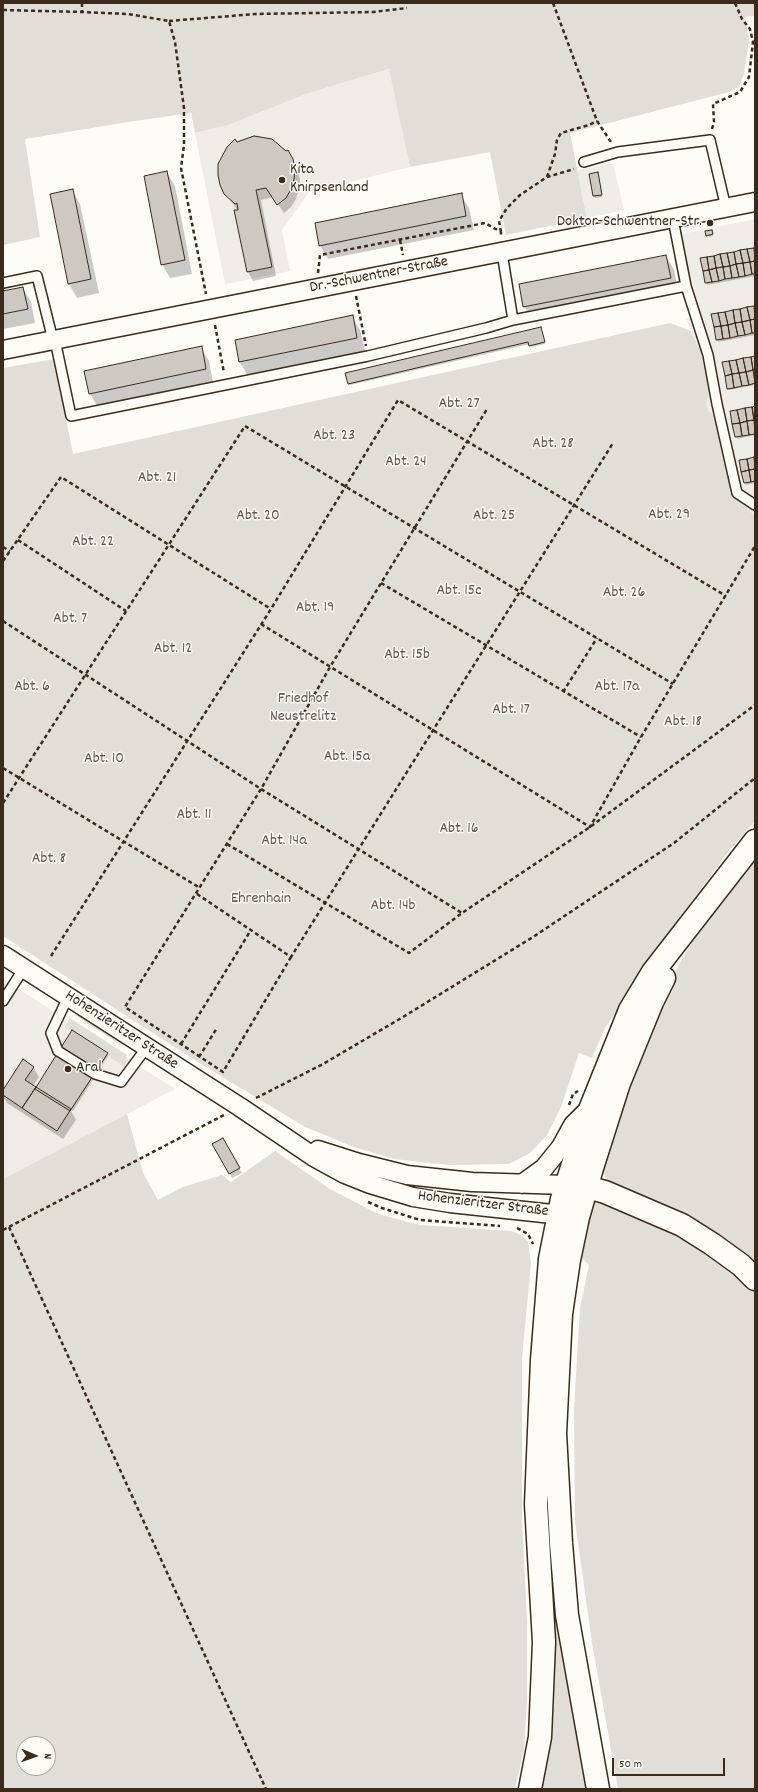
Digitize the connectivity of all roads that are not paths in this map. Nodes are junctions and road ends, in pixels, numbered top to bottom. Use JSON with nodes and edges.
{"nodes":[{"id":1,"x":584,"y":162,"type":"road end"},
{"id":2,"x":755,"y":202,"type":"edge"},
{"id":3,"x":726,"y":208,"type":"junction"},
{"id":4,"x":673,"y":219,"type":"junction"},
{"id":5,"x":502,"y":246,"type":"junction"},
{"id":6,"x":3,"y":283,"type":"edge"},
{"id":7,"x":686,"y":286,"type":"junction"},
{"id":8,"x":513,"y":320,"type":"junction"},
{"id":9,"x":54,"y":340,"type":"junction"},
{"id":10,"x":3,"y":350,"type":"edge"},
{"id":11,"x":755,"y":505,"type":"edge"},
{"id":12,"x":755,"y":841,"type":"edge"},
{"id":13,"x":692,"y":923,"type":"junction"},
{"id":14,"x":3,"y":955,"type":"edge"},
{"id":15,"x":24,"y":968,"type":"junction"},
{"id":16,"x":68,"y":996,"type":"junction"},
{"id":17,"x":3,"y":1001,"type":"edge"},
{"id":18,"x":147,"y":1047,"type":"junction"},
{"id":19,"x":247,"y":1103,"type":"junction"},
{"id":20,"x":590,"y":1107,"type":"junction"},
{"id":21,"x":522,"y":1184,"type":"junction"},
{"id":22,"x":566,"y":1185,"type":"junction"},
{"id":23,"x":587,"y":1187,"type":"junction"},
{"id":24,"x":568,"y":1216,"type":"junction"},
{"id":25,"x":755,"y":1279,"type":"edge"},
{"id":26,"x":540,"y":1413,"type":"junction"},
{"id":27,"x":567,"y":1615,"type":"junction"},
{"id":28,"x":530,"y":1789,"type":"edge"},
{"id":29,"x":598,"y":1789,"type":"edge"}],
"edges":[{"from":1,"to":3,"type":"lane"},
{"from":2,"to":3,"type":"street","name":"Dr.-Schwentner-Straße"},
{"from":3,"to":4,"type":"street","name":"Dr.-Schwentner-Straße"},
{"from":4,"to":5,"type":"street","name":"Dr.-Schwentner-Straße"},
{"from":4,"to":7,"type":"lane"},
{"from":5,"to":8,"type":"lane"},
{"from":5,"to":9,"type":"street","name":"Dr.-Schwentner-Straße"},
{"from":6,"to":9,"type":"lane"},
{"from":7,"to":8,"type":"lane"},
{"from":7,"to":11,"type":"lane"},
{"from":8,"to":9,"type":"lane"},
{"from":9,"to":10,"type":"street","name":"Dr.-Schwentner-Straße"},
{"from":12,"to":13,"type":"main road"},
{"from":13,"to":20,"type":"main road"},
{"from":13,"to":23,"type":"main road"},
{"from":14,"to":15,"type":"street","name":"Hohenzieritzer Straße"},
{"from":15,"to":16,"type":"street","name":"Hohenzieritzer Straße"},
{"from":15,"to":17,"type":"lane"},
{"from":16,"to":18,"type":"street","name":"Hohenzieritzer Straße"},
{"from":16,"to":18,"type":"lane"},
{"from":18,"to":19,"type":"street","name":"Hohenzieritzer Straße"},
{"from":19,"to":21,"type":"street","name":"Hohenzieritzer Straße"},
{"from":19,"to":24,"type":"street","name":"Hohenzieritzer Straße"},
{"from":20,"to":21,"type":"street"},
{"from":20,"to":22,"type":"main road"},
{"from":21,"to":22,"type":"street","name":"Hohenzieritzer Straße"},
{"from":22,"to":23,"type":"main road"},
{"from":22,"to":24,"type":"main road"},
{"from":23,"to":24,"type":"main road"},
{"from":23,"to":25,"type":"main road"},
{"from":24,"to":26,"type":"main road"},
{"from":24,"to":27,"type":"main road"},
{"from":26,"to":27,"type":"main road"},
{"from":26,"to":28,"type":"main road"},
{"from":27,"to":29,"type":"main road"}]}
